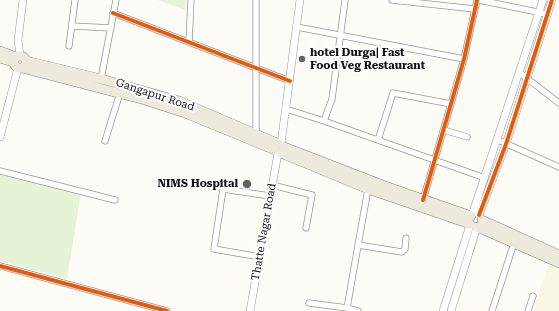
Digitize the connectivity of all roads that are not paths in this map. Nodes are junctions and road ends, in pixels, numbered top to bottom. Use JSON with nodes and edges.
{"nodes":[{"id":1,"x":23,"y":0,"type":"edge"},
{"id":2,"x":75,"y":0,"type":"edge"},
{"id":3,"x":116,"y":0,"type":"edge"},
{"id":4,"x":191,"y":0,"type":"edge"},
{"id":5,"x":256,"y":0,"type":"edge"},
{"id":6,"x":300,"y":0,"type":"edge"},
{"id":7,"x":345,"y":0,"type":"edge"},
{"id":8,"x":392,"y":0,"type":"edge"},
{"id":9,"x":478,"y":0,"type":"edge"},
{"id":10,"x":543,"y":0,"type":"edge"},
{"id":11,"x":552,"y":0,"type":"edge"},
{"id":12,"x":475,"y":9,"type":"junction"},
{"id":13,"x":113,"y":13,"type":"junction"},
{"id":14,"x":539,"y":13,"type":"junction"},
{"id":15,"x":547,"y":14,"type":"junction"},
{"id":16,"x":72,"y":26,"type":"junction"},
{"id":17,"x":297,"y":27,"type":"junction"},
{"id":18,"x":111,"y":28,"type":"junction"},
{"id":19,"x":340,"y":36,"type":"junction"},
{"id":20,"x":189,"y":42,"type":"junction"},
{"id":21,"x":69,"y":46,"type":"dead end"},
{"id":22,"x":0,"y":51,"type":"edge"},
{"id":23,"x":0,"y":58,"type":"edge"},
{"id":24,"x":464,"y":59,"type":"junction"},
{"id":25,"x":19,"y":62,"type":"junction"},
{"id":26,"x":255,"y":68,"type":"junction"},
{"id":27,"x":520,"y":73,"type":"junction"},
{"id":28,"x":527,"y":77,"type":"junction"},
{"id":29,"x":101,"y":79,"type":"junction"},
{"id":30,"x":290,"y":81,"type":"junction"},
{"id":31,"x":120,"y":93,"type":"junction"},
{"id":32,"x":559,"y":103,"type":"edge"},
{"id":33,"x":451,"y":104,"type":"junction"},
{"id":34,"x":286,"y":109,"type":"junction"},
{"id":35,"x":324,"y":121,"type":"junction"},
{"id":36,"x":444,"y":130,"type":"junction"},
{"id":37,"x":256,"y":134,"type":"junction"},
{"id":38,"x":0,"y":137,"type":"edge"},
{"id":39,"x":467,"y":137,"type":"dead end"},
{"id":40,"x":378,"y":140,"type":"junction"},
{"id":41,"x":498,"y":140,"type":"junction"},
{"id":42,"x":105,"y":141,"type":"dead end"},
{"id":43,"x":506,"y":144,"type":"junction"},
{"id":44,"x":280,"y":149,"type":"junction"},
{"id":45,"x":434,"y":160,"type":"junction"},
{"id":46,"x":559,"y":168,"type":"edge"},
{"id":47,"x":0,"y":170,"type":"edge"},
{"id":48,"x":485,"y":178,"type":"junction"},
{"id":49,"x":272,"y":185,"type":"junction"},
{"id":50,"x":368,"y":189,"type":"junction"},
{"id":51,"x":270,"y":196,"type":"junction"},
{"id":52,"x":115,"y":200,"type":"dead end"},
{"id":53,"x":423,"y":200,"type":"junction"},
{"id":54,"x":475,"y":220,"type":"junction"},
{"id":55,"x":306,"y":228,"type":"dead end"},
{"id":56,"x":406,"y":238,"type":"dead end"},
{"id":57,"x":514,"y":243,"type":"junction"},
{"id":58,"x":358,"y":245,"type":"junction"},
{"id":59,"x":559,"y":255,"type":"edge"},
{"id":60,"x":260,"y":257,"type":"junction"},
{"id":61,"x":559,"y":263,"type":"edge"},
{"id":62,"x":0,"y":266,"type":"edge"},
{"id":63,"x":533,"y":296,"type":"dead end"},
{"id":64,"x":310,"y":303,"type":"dead end"},
{"id":65,"x":347,"y":308,"type":"junction"},
{"id":66,"x":166,"y":311,"type":"edge"},
{"id":67,"x":250,"y":311,"type":"edge"},
{"id":68,"x":358,"y":311,"type":"edge"},
{"id":69,"x":443,"y":311,"type":"edge"},
{"id":70,"x":451,"y":311,"type":"edge"},
{"id":71,"x":492,"y":311,"type":"edge"},
{"id":72,"x":528,"y":311,"type":"edge"}],
"edges":[{"from":1,"to":25,"type":"street"},
{"from":2,"to":16,"type":"street"},
{"from":3,"to":13,"type":"street"},
{"from":4,"to":20,"type":"street"},
{"from":5,"to":26,"type":"street"},
{"from":6,"to":17,"type":"street","name":"Thatte Nagar Road"},
{"from":7,"to":19,"type":"street"},
{"from":8,"to":12,"type":"street"},
{"from":9,"to":12,"type":"street"},
{"from":9,"to":14,"type":"street"},
{"from":10,"to":14,"type":"street"},
{"from":11,"to":15,"type":"street"},
{"from":12,"to":24,"type":"street"},
{"from":13,"to":18,"type":"street"},
{"from":13,"to":20,"type":"street"},
{"from":14,"to":15,"type":"street"},
{"from":14,"to":27,"type":"street"},
{"from":15,"to":28,"type":"street"},
{"from":16,"to":18,"type":"street"},
{"from":16,"to":21,"type":"street"},
{"from":17,"to":19,"type":"street"},
{"from":17,"to":30,"type":"street","name":"Thatte Nagar Road"},
{"from":18,"to":29,"type":"street"},
{"from":19,"to":24,"type":"street"},
{"from":19,"to":35,"type":"street"},
{"from":20,"to":26,"type":"street"},
{"from":22,"to":25,"type":"main road","name":"Gangapur Road"},
{"from":23,"to":25,"type":"main road","name":"Gangapur Road"},
{"from":24,"to":33,"type":"street"},
{"from":25,"to":29,"type":"main road","name":"Gangapur Road"},
{"from":25,"to":31,"type":"main road","name":"Gangapur Road"},
{"from":25,"to":38,"type":"street"},
{"from":26,"to":30,"type":"street"},
{"from":26,"to":37,"type":"street"},
{"from":27,"to":28,"type":"street"},
{"from":27,"to":41,"type":"street"},
{"from":28,"to":32,"type":"street"},
{"from":28,"to":43,"type":"street"},
{"from":29,"to":37,"type":"main road","name":"Gangapur Road"},
{"from":30,"to":34,"type":"street","name":"Thatte Nagar Road"},
{"from":31,"to":42,"type":"street"},
{"from":31,"to":44,"type":"main road","name":"Gangapur Road"},
{"from":33,"to":36,"type":"street"},
{"from":33,"to":40,"type":"street"},
{"from":34,"to":35,"type":"street"},
{"from":34,"to":44,"type":"street","name":"Thatte Nagar Road"},
{"from":35,"to":40,"type":"street"},
{"from":36,"to":39,"type":"street"},
{"from":36,"to":45,"type":"street"},
{"from":37,"to":44,"type":"main road","name":"Gangapur Road"},
{"from":40,"to":45,"type":"street"},
{"from":41,"to":43,"type":"street"},
{"from":41,"to":48,"type":"street"},
{"from":43,"to":46,"type":"street"},
{"from":43,"to":54,"type":"street"},
{"from":44,"to":49,"type":"street","name":"Thatte Nagar Road"},
{"from":44,"to":50,"type":"main road","name":"Gangapur Road"},
{"from":44,"to":53,"type":"main road","name":"Gangapur Road"},
{"from":45,"to":48,"type":"street"},
{"from":45,"to":53,"type":"street"},
{"from":47,"to":52,"type":"street"},
{"from":48,"to":54,"type":"street"},
{"from":49,"to":51,"type":"street","name":"Thatte Nagar Road"},
{"from":49,"to":55,"type":"street"},
{"from":50,"to":54,"type":"main road","name":"Gangapur Road"},
{"from":50,"to":58,"type":"street"},
{"from":51,"to":60,"type":"street","name":"Thatte Nagar Road"},
{"from":51,"to":60,"type":"street"},
{"from":53,"to":54,"type":"main road","name":"Gangapur Road"},
{"from":54,"to":57,"type":"main road","name":"Gangapur Road"},
{"from":54,"to":59,"type":"main road","name":"Gangapur Road"},
{"from":54,"to":69,"type":"street"},
{"from":54,"to":70,"type":"street"},
{"from":56,"to":58,"type":"street"},
{"from":57,"to":61,"type":"main road","name":"Gangapur Road"},
{"from":57,"to":71,"type":"street"},
{"from":58,"to":65,"type":"street"},
{"from":60,"to":67,"type":"street","name":"Thatte Nagar Road"},
{"from":62,"to":66,"type":"street"},
{"from":63,"to":72,"type":"street"},
{"from":64,"to":65,"type":"street"},
{"from":65,"to":68,"type":"street"}]}
